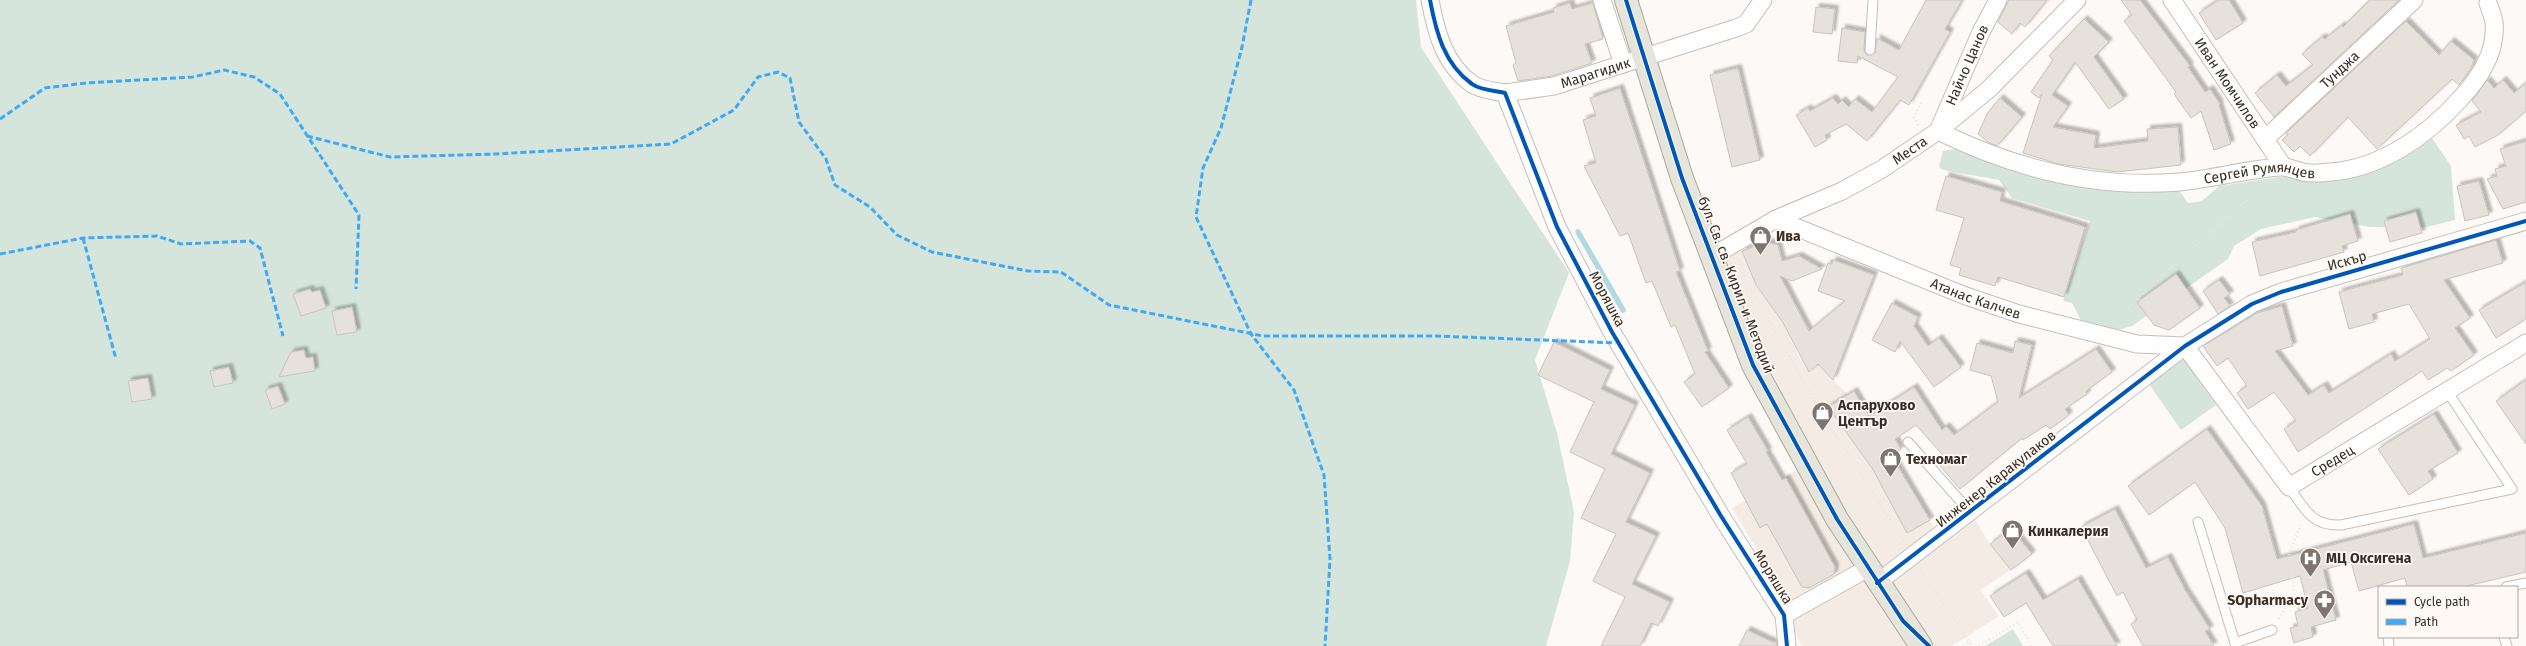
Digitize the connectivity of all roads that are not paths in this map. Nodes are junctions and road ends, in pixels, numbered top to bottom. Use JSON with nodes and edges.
{"nodes":[{"id":1,"x":1430,"y":0,"type":"edge"},
{"id":2,"x":1602,"y":0,"type":"edge"},
{"id":3,"x":1626,"y":0,"type":"edge"},
{"id":4,"x":1764,"y":0,"type":"edge"},
{"id":5,"x":1873,"y":0,"type":"edge"},
{"id":6,"x":1998,"y":0,"type":"edge"},
{"id":7,"x":2077,"y":0,"type":"edge"},
{"id":8,"x":2172,"y":0,"type":"edge"},
{"id":9,"x":2414,"y":0,"type":"edge"},
{"id":10,"x":2485,"y":1,"type":"edge"},
{"id":11,"x":1870,"y":50,"type":"dead end"},
{"id":12,"x":1644,"y":57,"type":"junction"},
{"id":13,"x":1623,"y":64,"type":"junction"},
{"id":14,"x":1505,"y":93,"type":"junction"},
{"id":15,"x":1938,"y":131,"type":"junction"},
{"id":16,"x":2265,"y":139,"type":"junction"},
{"id":17,"x":2283,"y":166,"type":"junction"},
{"id":18,"x":1776,"y":219,"type":"junction"},
{"id":19,"x":2526,"y":221,"type":"edge"},
{"id":20,"x":1711,"y":257,"type":"junction"},
{"id":21,"x":2526,"y":343,"type":"edge"},
{"id":22,"x":2185,"y":346,"type":"junction"},
{"id":23,"x":2447,"y":392,"type":"junction"},
{"id":24,"x":1908,"y":442,"type":"dead end"},
{"id":25,"x":2289,"y":487,"type":"junction"},
{"id":26,"x":1971,"y":513,"type":"junction"},
{"id":27,"x":2198,"y":522,"type":"dead end"},
{"id":28,"x":1873,"y":576,"type":"junction"},
{"id":29,"x":2526,"y":583,"type":"edge"},
{"id":30,"x":2511,"y":586,"type":"edge"},
{"id":31,"x":1784,"y":615,"type":"junction"},
{"id":32,"x":1903,"y":621,"type":"junction"},
{"id":33,"x":2272,"y":630,"type":"road end"},
{"id":34,"x":2235,"y":644,"type":"edge"},
{"id":35,"x":1786,"y":646,"type":"edge"},
{"id":36,"x":1921,"y":646,"type":"edge"},
{"id":37,"x":1929,"y":646,"type":"edge"}],
"edges":[{"from":1,"to":14,"type":"street"},
{"from":2,"to":13,"type":"street"},
{"from":3,"to":12,"type":"main road","name":"бул. Св. св. Кирил и Методий"},
{"from":4,"to":12,"type":"street","name":"Марагидик"},
{"from":5,"to":11,"type":"lane"},
{"from":6,"to":15,"type":"street","name":"Найчо Цанов"},
{"from":7,"to":15,"type":"street","name":"Места"},
{"from":8,"to":16,"type":"street","name":"Иван Момчилов"},
{"from":9,"to":16,"type":"street","name":"Тунджа"},
{"from":10,"to":17,"type":"street","name":"Сергей Румянцев"},
{"from":12,"to":13,"type":"street","name":"Марагидик"},
{"from":12,"to":20,"type":"main road","name":"бул. Св. св. Кирил и Методий"},
{"from":13,"to":14,"type":"street","name":"Марагидик"},
{"from":14,"to":31,"type":"street","name":"Моряшка"},
{"from":15,"to":17,"type":"street","name":"Сергей Румянцев"},
{"from":15,"to":18,"type":"street","name":"Места"},
{"from":16,"to":17,"type":"street","name":"Иван Момчилов"},
{"from":18,"to":20,"type":"street","name":"Места"},
{"from":18,"to":22,"type":"street","name":"Атанас Калчев"},
{"from":19,"to":22,"type":"street","name":"Искър"},
{"from":20,"to":28,"type":"main road","name":"бул. Св. св. Кирил и Методий"},
{"from":21,"to":23,"type":"street","name":"Средец"},
{"from":22,"to":25,"type":"street"},
{"from":22,"to":26,"type":"street","name":"Инженер Каракулаков"},
{"from":23,"to":25,"type":"street","name":"Средец"},
{"from":23,"to":25,"type":"lane"},
{"from":24,"to":26,"type":"lane"},
{"from":26,"to":28,"type":"street","name":"Инженер Каракулаков"},
{"from":27,"to":34,"type":"lane"},
{"from":28,"to":31,"type":"street","name":"Инженер Каракулаков"},
{"from":28,"to":32,"type":"main road","name":"бул. Св. св. Кирил и Методий"},
{"from":29,"to":30,"type":"lane"},
{"from":31,"to":35,"type":"street"},
{"from":32,"to":36,"type":"main road"},
{"from":32,"to":37,"type":"main road"},
{"from":33,"to":34,"type":"lane"}]}
